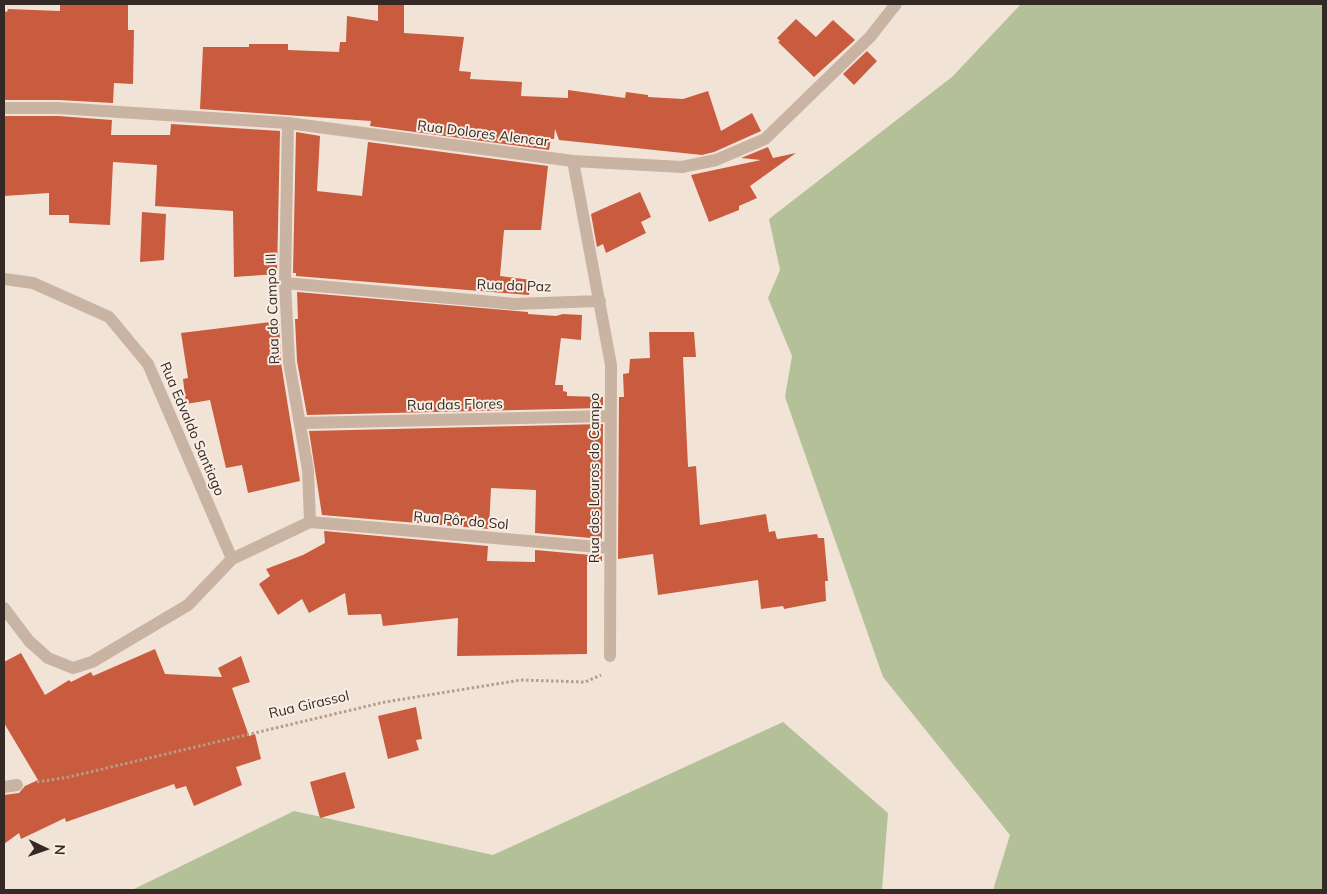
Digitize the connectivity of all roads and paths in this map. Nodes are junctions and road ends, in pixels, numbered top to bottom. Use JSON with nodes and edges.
{"nodes":[{"id":1,"x":896,"y":4,"type":"edge"},
{"id":2,"x":4,"y":108,"type":"edge"},
{"id":3,"x":288,"y":123,"type":"junction"},
{"id":4,"x":572,"y":160,"type":"junction"},
{"id":5,"x":4,"y":279,"type":"edge"},
{"id":6,"x":285,"y":283,"type":"junction"},
{"id":7,"x":600,"y":301,"type":"junction"},
{"id":8,"x":610,"y":416,"type":"junction"},
{"id":9,"x":301,"y":423,"type":"junction"},
{"id":10,"x":310,"y":522,"type":"junction"},
{"id":11,"x":609,"y":548,"type":"junction"},
{"id":12,"x":232,"y":559,"type":"junction"},
{"id":13,"x":4,"y":608,"type":"edge"},
{"id":14,"x":610,"y":656,"type":"joint"},
{"id":15,"x":17,"y":785,"type":"joint"},
{"id":16,"x":4,"y":787,"type":"edge"}],
"edges":[{"from":1,"to":4,"type":"street","name":"Rua Dolores Alencar"},
{"from":2,"to":3,"type":"street","name":"Rua Dolores Alencar"},
{"from":3,"to":4,"type":"street","name":"Rua Dolores Alencar"},
{"from":3,"to":6,"type":"street","name":"Rua do Campo III"},
{"from":4,"to":7,"type":"street"},
{"from":5,"to":12,"type":"street","name":"Rua Edvaldo Santiago"},
{"from":6,"to":7,"type":"street","name":"Rua da Paz"},
{"from":6,"to":9,"type":"street","name":"Rua do Campo III"},
{"from":7,"to":8,"type":"street","name":"Rua dos Louros do Campo"},
{"from":8,"to":9,"type":"street","name":"Rua das Flores"},
{"from":8,"to":11,"type":"street","name":"Rua dos Louros do Campo"},
{"from":9,"to":10,"type":"street","name":"Rua do Campo III"},
{"from":10,"to":11,"type":"street","name":"Rua Pôr do Sol"},
{"from":10,"to":12,"type":"street"},
{"from":11,"to":14,"type":"street","name":"Rua dos Louros do Campo"},
{"from":12,"to":13,"type":"street"},
{"from":14,"to":15,"type":"path","name":"Rua Girassol"},
{"from":15,"to":16,"type":"street"}]}
